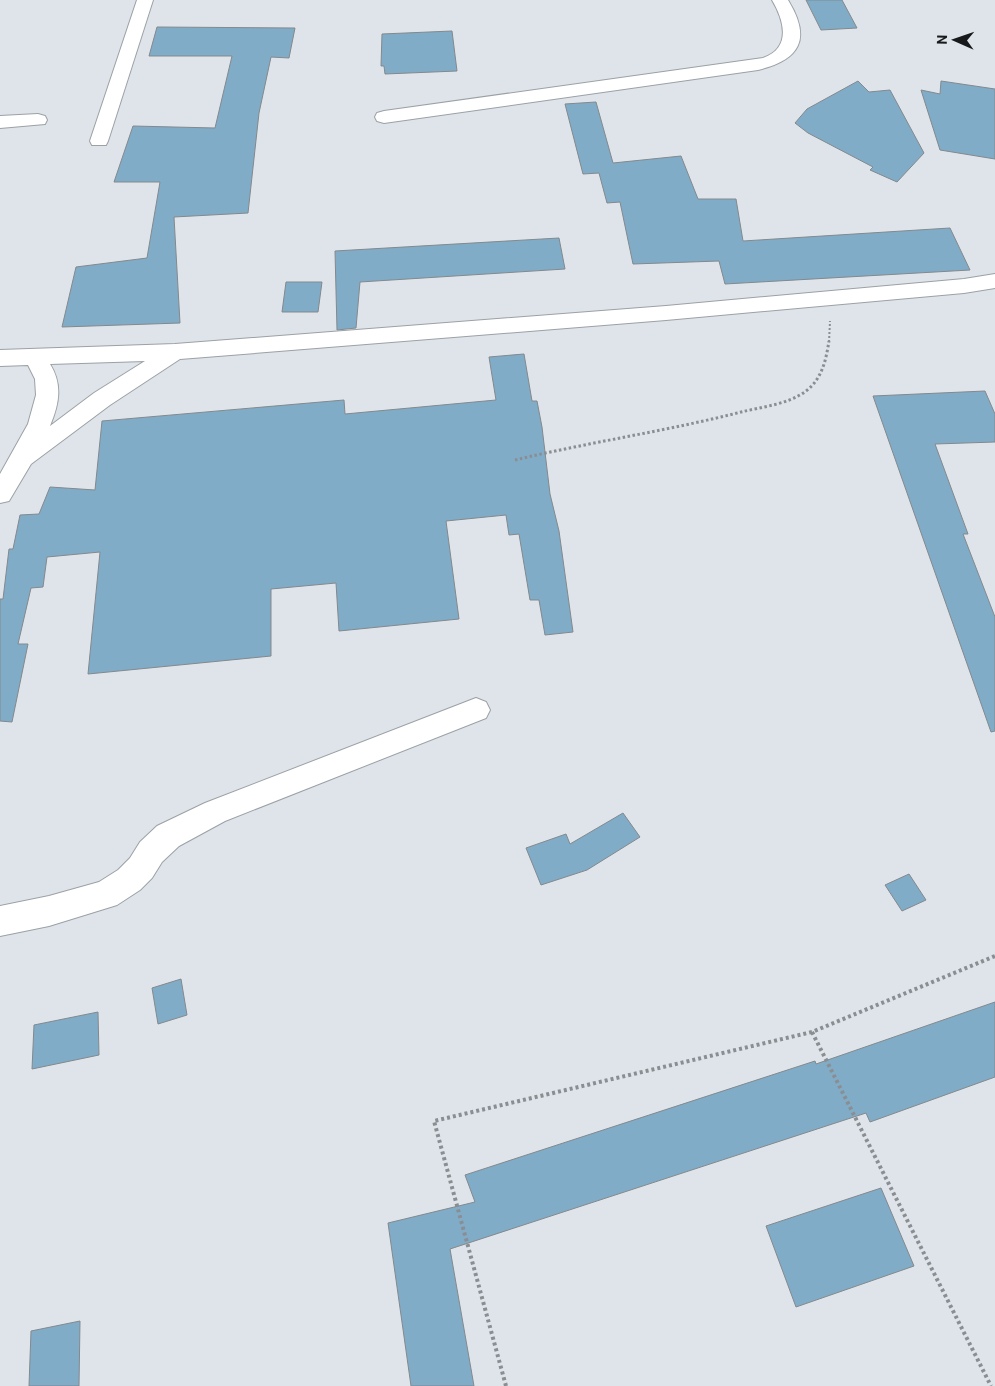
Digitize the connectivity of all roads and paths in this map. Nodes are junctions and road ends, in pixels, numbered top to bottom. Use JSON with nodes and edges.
{"nodes":[{"id":1,"x":145,"y":0,"type":"edge"},
{"id":2,"x":780,"y":0,"type":"edge"},
{"id":3,"x":384,"y":117,"type":"dead end"},
{"id":4,"x":38,"y":120,"type":"dead end"},
{"id":5,"x":0,"y":122,"type":"edge"},
{"id":6,"x":99,"y":141,"type":"dead end"},
{"id":7,"x":995,"y":281,"type":"edge"},
{"id":8,"x":827,"y":298,"type":"junction"},
{"id":9,"x":175,"y":352,"type":"junction"},
{"id":10,"x":36,"y":357,"type":"junction"},
{"id":11,"x":1,"y":360,"type":"edge"},
{"id":12,"x":25,"y":457,"type":"junction"},
{"id":13,"x":515,"y":460,"type":"dead end"},
{"id":14,"x":0,"y":494,"type":"edge"},
{"id":15,"x":476,"y":710,"type":"dead end"},
{"id":16,"x":0,"y":921,"type":"edge"},
{"id":17,"x":995,"y":956,"type":"edge"},
{"id":18,"x":812,"y":1032,"type":"junction"},
{"id":19,"x":506,"y":1386,"type":"edge"},
{"id":20,"x":992,"y":1386,"type":"edge"}],
"edges":[{"from":1,"to":6,"type":"street"},
{"from":2,"to":3,"type":"street"},
{"from":4,"to":5,"type":"street"},
{"from":7,"to":8,"type":"street"},
{"from":8,"to":9,"type":"street"},
{"from":8,"to":13,"type":"path"},
{"from":9,"to":10,"type":"street"},
{"from":9,"to":12,"type":"street"},
{"from":10,"to":11,"type":"street"},
{"from":10,"to":12,"type":"street"},
{"from":12,"to":14,"type":"street"},
{"from":15,"to":16,"type":"street"},
{"from":17,"to":18,"type":"path"},
{"from":18,"to":19,"type":"path"},
{"from":18,"to":20,"type":"path"}]}
